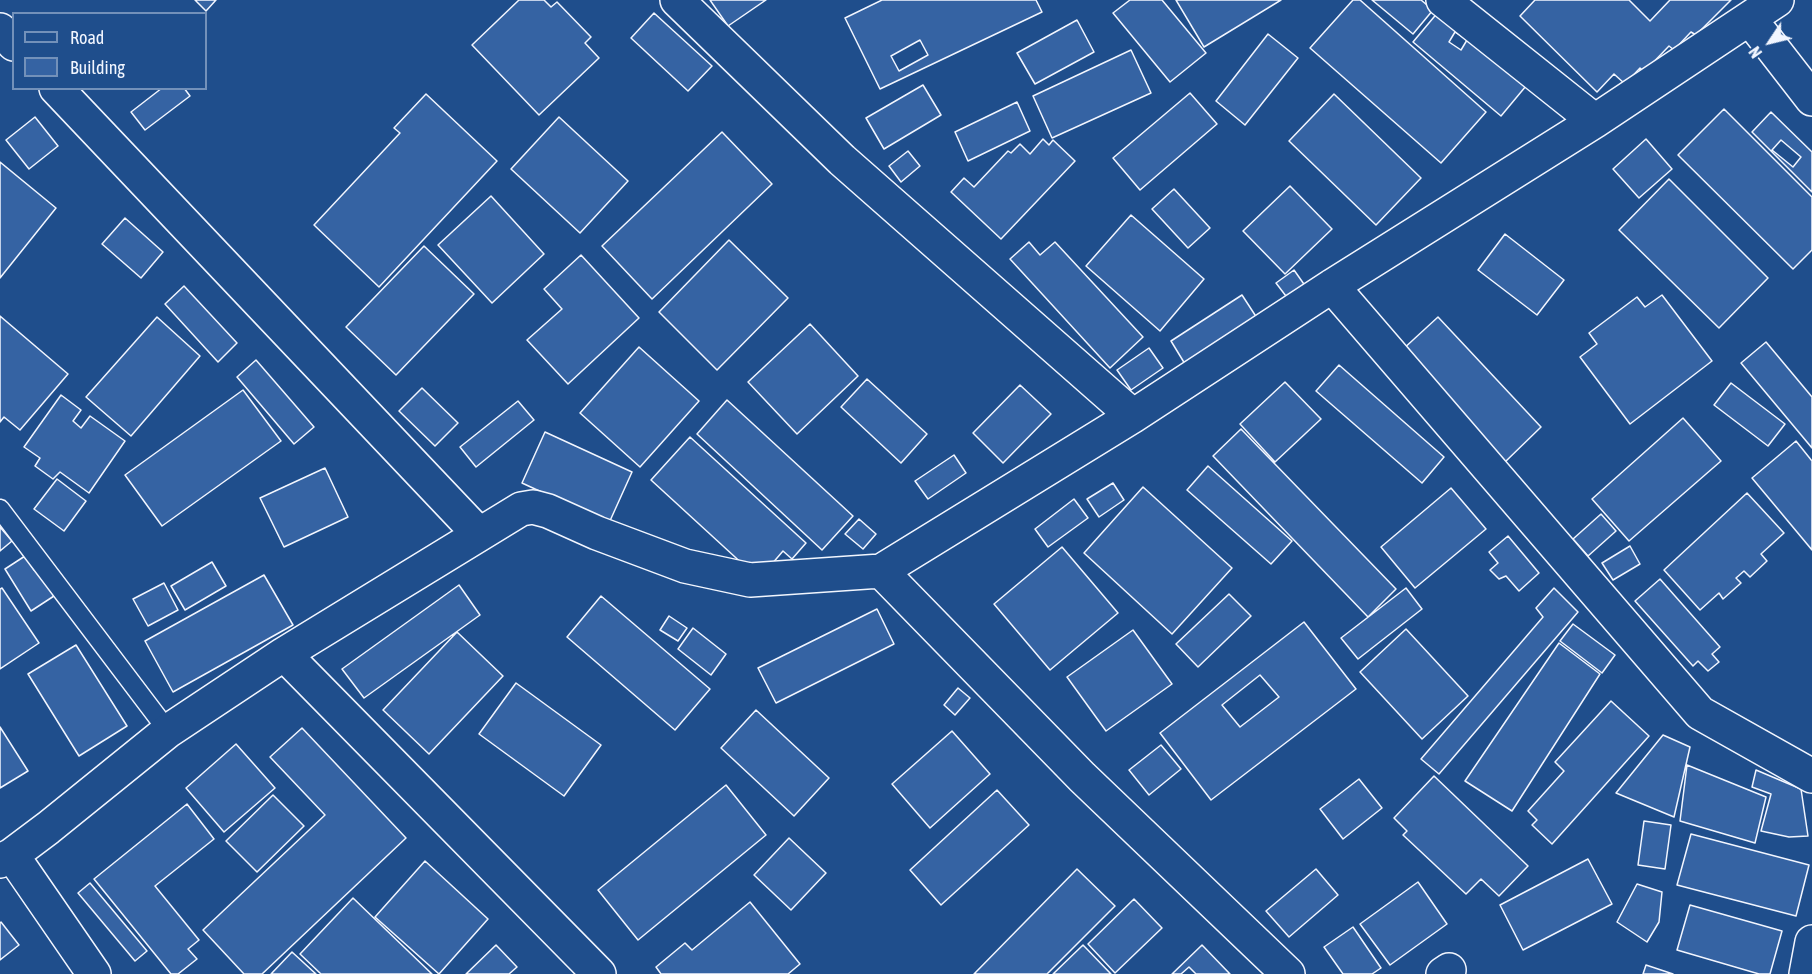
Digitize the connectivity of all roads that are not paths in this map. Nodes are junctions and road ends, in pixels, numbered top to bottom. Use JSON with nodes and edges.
{"nodes":[{"id":1,"x":677,"y":0,"type":"edge"},
{"id":2,"x":1443,"y":0,"type":"edge"},
{"id":3,"x":1777,"y":0,"type":"edge"},
{"id":4,"x":1750,"y":18,"type":"junction"},
{"id":5,"x":0,"y":30,"type":"edge"},
{"id":6,"x":12,"y":42,"type":"edge"},
{"id":7,"x":58,"y":90,"type":"edge"},
{"id":8,"x":1812,"y":99,"type":"edge"},
{"id":9,"x":1595,"y":121,"type":"junction"},
{"id":10,"x":1332,"y":286,"type":"junction"},
{"id":11,"x":1133,"y":416,"type":"junction"},
{"id":12,"x":0,"y":509,"type":"edge"},
{"id":13,"x":478,"y":533,"type":"junction"},
{"id":14,"x":881,"y":571,"type":"junction"},
{"id":15,"x":284,"y":654,"type":"junction"},
{"id":16,"x":168,"y":731,"type":"junction"},
{"id":17,"x":1812,"y":776,"type":"edge"},
{"id":18,"x":6,"y":858,"type":"edge"},
{"id":19,"x":1812,"y":942,"type":"edge"},
{"id":20,"x":94,"y":974,"type":"edge"},
{"id":21,"x":599,"y":974,"type":"edge"},
{"id":22,"x":1288,"y":974,"type":"edge"},
{"id":23,"x":1806,"y":974,"type":"edge"}],
"edges":[{"from":1,"to":11,"type":"street"},
{"from":2,"to":9,"type":"street"},
{"from":3,"to":4,"type":"street"},
{"from":4,"to":8,"type":"street"},
{"from":4,"to":9,"type":"street"},
{"from":5,"to":6,"type":"street"},
{"from":7,"to":13,"type":"street"},
{"from":9,"to":10,"type":"street"},
{"from":10,"to":11,"type":"street"},
{"from":10,"to":17,"type":"street"},
{"from":11,"to":14,"type":"street"},
{"from":12,"to":16,"type":"lane"},
{"from":13,"to":14,"type":"street"},
{"from":13,"to":15,"type":"street"},
{"from":14,"to":22,"type":"street"},
{"from":15,"to":16,"type":"street"},
{"from":15,"to":21,"type":"street"},
{"from":16,"to":18,"type":"street"},
{"from":18,"to":20,"type":"street"},
{"from":19,"to":23,"type":"street"}]}
